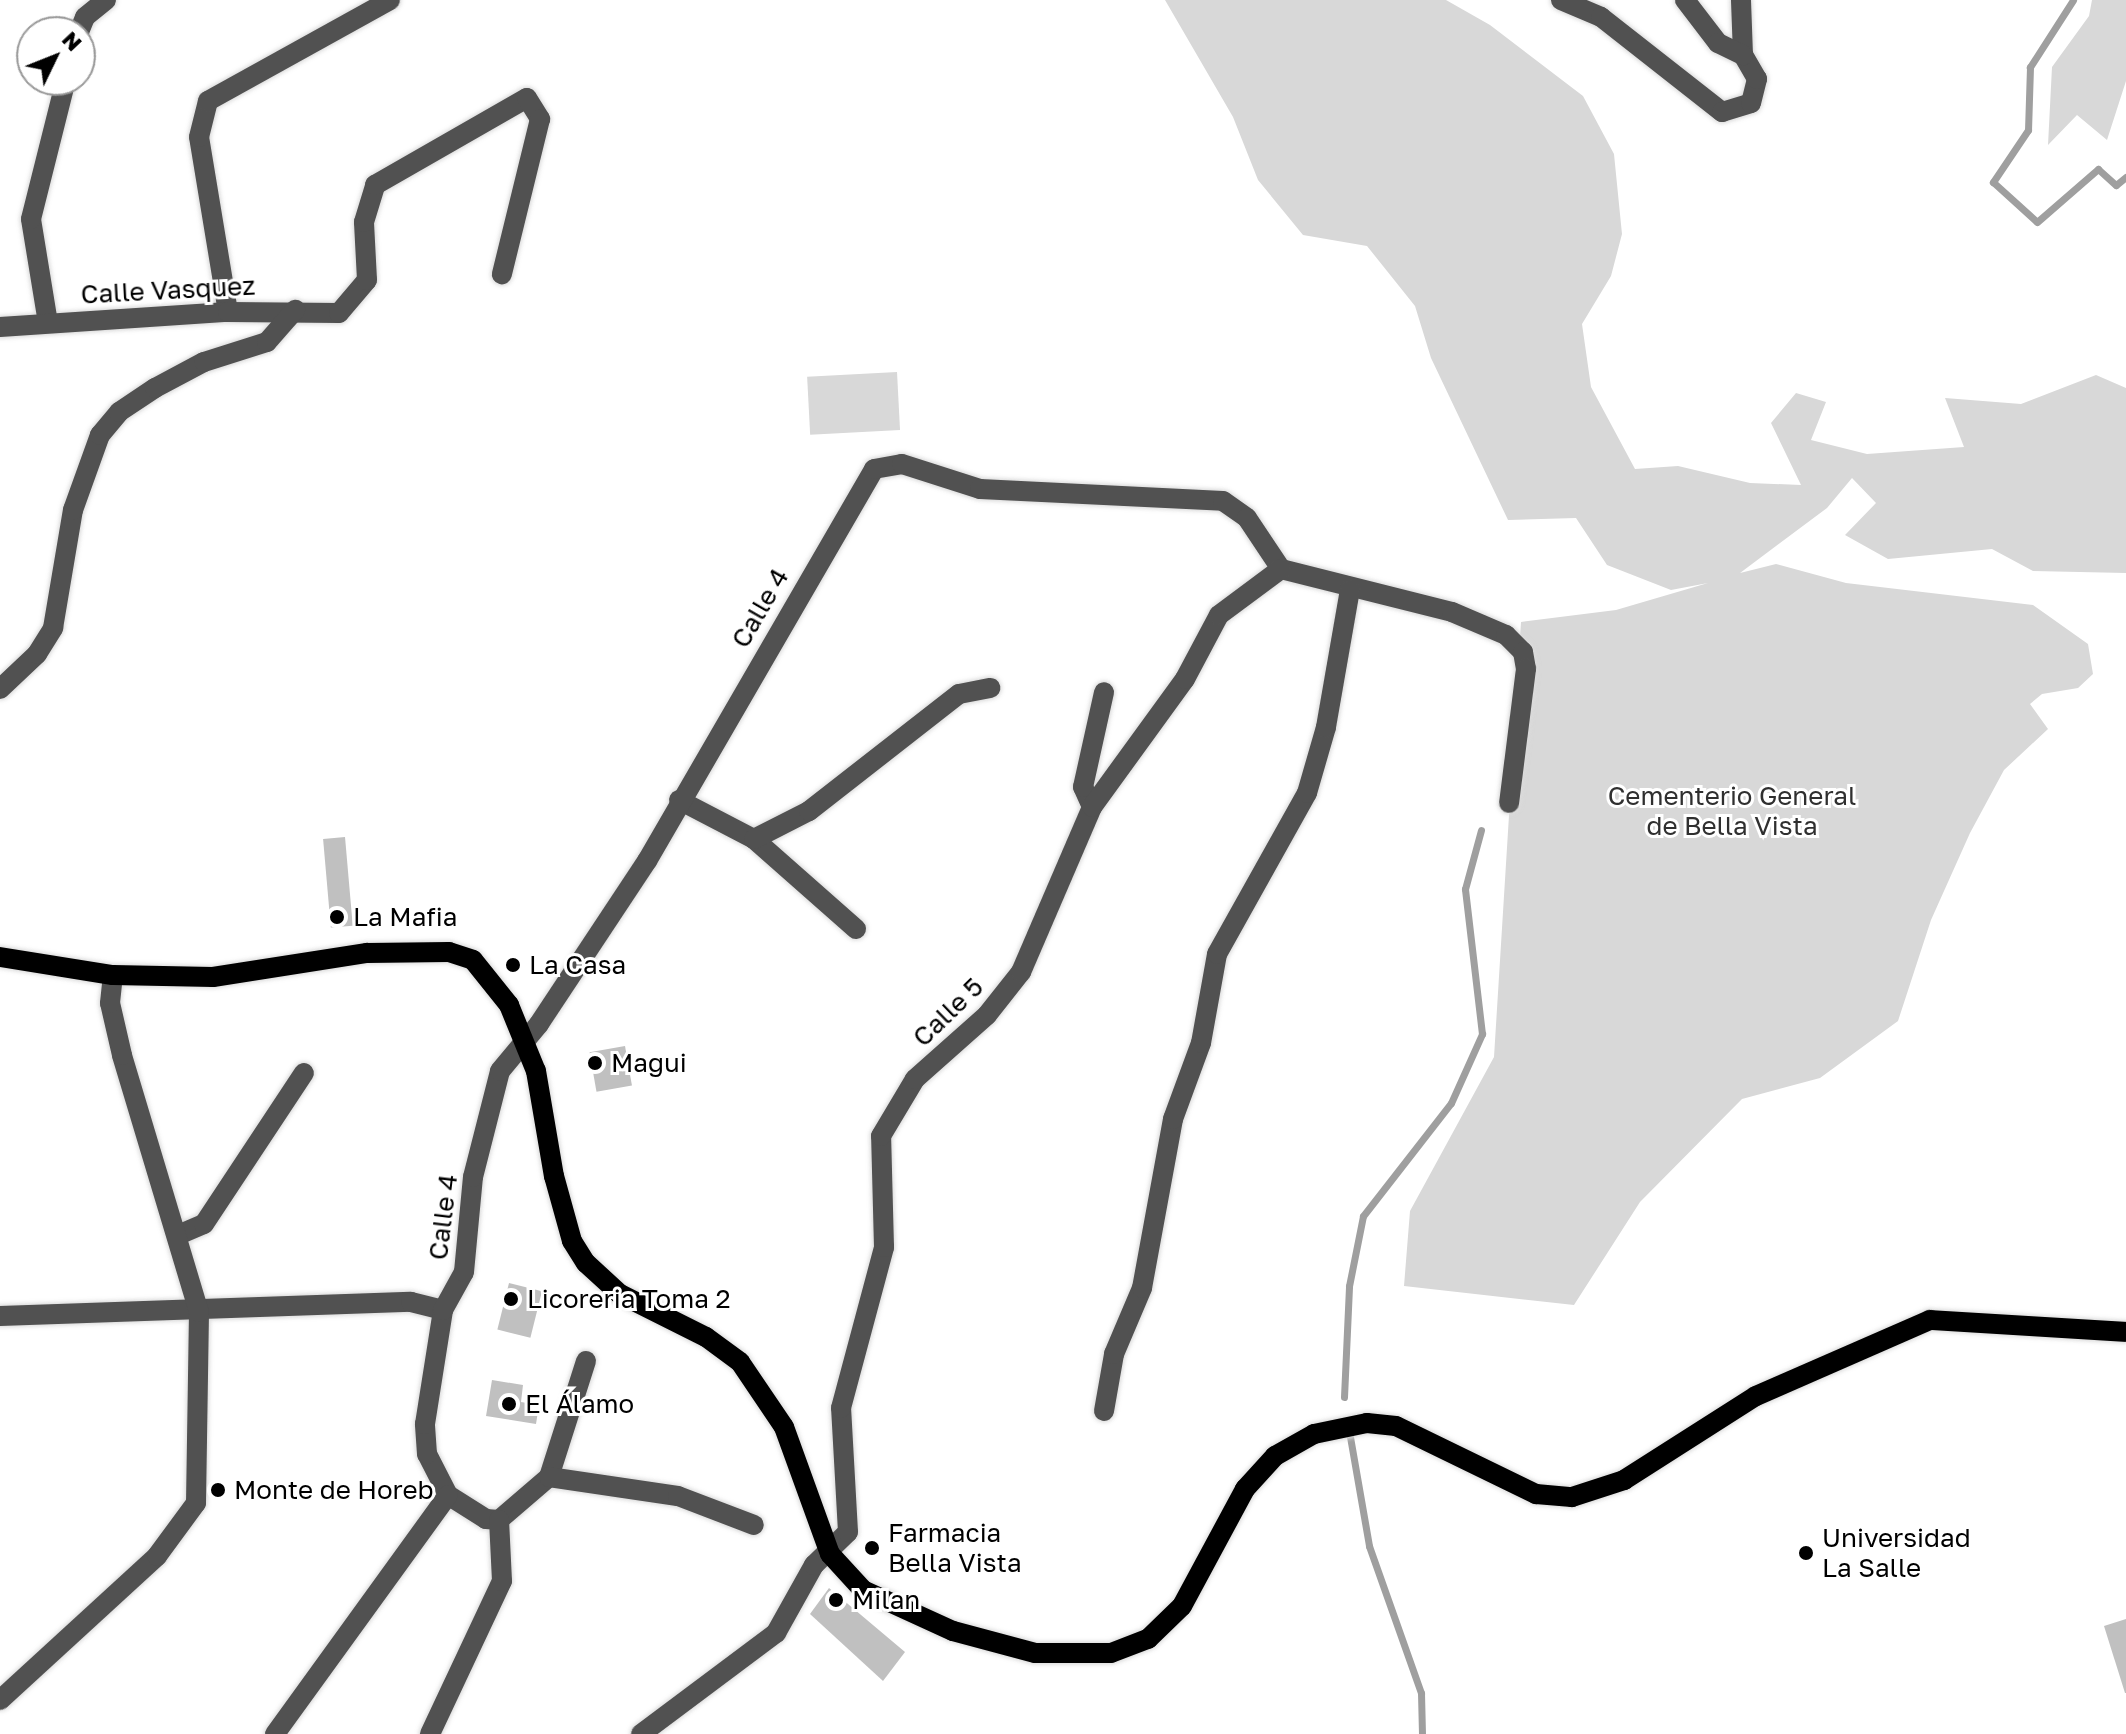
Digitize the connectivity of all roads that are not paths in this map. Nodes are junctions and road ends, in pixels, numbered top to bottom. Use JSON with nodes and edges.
{"nodes":[{"id":1,"x":106,"y":0,"type":"edge"},
{"id":2,"x":390,"y":0,"type":"edge"},
{"id":3,"x":1561,"y":0,"type":"edge"},
{"id":4,"x":1685,"y":0,"type":"edge"},
{"id":5,"x":1741,"y":0,"type":"edge"},
{"id":6,"x":86,"y":16,"type":"edge"},
{"id":7,"x":1743,"y":55,"type":"junction"},
{"id":8,"x":62,"y":96,"type":"edge"},
{"id":9,"x":502,"y":274,"type":"dead end"},
{"id":10,"x":295,"y":310,"type":"junction"},
{"id":11,"x":228,"y":312,"type":"junction"},
{"id":12,"x":48,"y":323,"type":"junction"},
{"id":13,"x":0,"y":327,"type":"edge"},
{"id":14,"x":1281,"y":569,"type":"junction"},
{"id":15,"x":1350,"y":590,"type":"junction"},
{"id":16,"x":990,"y":688,"type":"dead end"},
{"id":17,"x":0,"y":689,"type":"edge"},
{"id":18,"x":1104,"y":692,"type":"dead end"},
{"id":19,"x":679,"y":800,"type":"junction"},
{"id":20,"x":1509,"y":803,"type":"dead end"},
{"id":21,"x":1092,"y":807,"type":"junction"},
{"id":22,"x":754,"y":839,"type":"junction"},
{"id":23,"x":856,"y":929,"type":"dead end"},
{"id":24,"x":0,"y":957,"type":"edge"},
{"id":25,"x":113,"y":975,"type":"junction"},
{"id":26,"x":523,"y":1038,"type":"junction"},
{"id":27,"x":304,"y":1073,"type":"dead end"},
{"id":28,"x":178,"y":1235,"type":"junction"},
{"id":29,"x":443,"y":1310,"type":"junction"},
{"id":30,"x":199,"y":1312,"type":"junction"},
{"id":31,"x":0,"y":1316,"type":"edge"},
{"id":32,"x":2126,"y":1332,"type":"edge"},
{"id":33,"x":586,"y":1361,"type":"dead end"},
{"id":34,"x":1104,"y":1411,"type":"dead end"},
{"id":35,"x":549,"y":1477,"type":"junction"},
{"id":36,"x":448,"y":1495,"type":"junction"},
{"id":37,"x":499,"y":1520,"type":"junction"},
{"id":38,"x":754,"y":1525,"type":"dead end"},
{"id":39,"x":830,"y":1554,"type":"junction"},
{"id":40,"x":0,"y":1700,"type":"edge"},
{"id":41,"x":275,"y":1734,"type":"edge"},
{"id":42,"x":430,"y":1734,"type":"edge"},
{"id":43,"x":641,"y":1734,"type":"edge"}],
"edges":[{"from":1,"to":6,"type":"street"},
{"from":2,"to":11,"type":"street"},
{"from":3,"to":7,"type":"street"},
{"from":4,"to":7,"type":"street"},
{"from":5,"to":7,"type":"street"},
{"from":8,"to":12,"type":"street"},
{"from":9,"to":10,"type":"street","name":"Calle Vasquez"},
{"from":10,"to":11,"type":"street","name":"Calle Vasquez"},
{"from":10,"to":17,"type":"street"},
{"from":11,"to":12,"type":"street","name":"Calle Vasquez"},
{"from":12,"to":13,"type":"street","name":"Calle Vasquez"},
{"from":14,"to":15,"type":"street"},
{"from":14,"to":19,"type":"street","name":"Calle 4"},
{"from":14,"to":21,"type":"street","name":"Calle 5"},
{"from":15,"to":20,"type":"street"},
{"from":15,"to":34,"type":"street"},
{"from":16,"to":22,"type":"street"},
{"from":18,"to":21,"type":"street"},
{"from":19,"to":22,"type":"street"},
{"from":19,"to":26,"type":"street","name":"Calle 4"},
{"from":21,"to":39,"type":"street","name":"Calle 5"},
{"from":22,"to":23,"type":"street"},
{"from":24,"to":25,"type":"main road"},
{"from":25,"to":26,"type":"main road"},
{"from":25,"to":28,"type":"street"},
{"from":26,"to":29,"type":"street","name":"Calle 4"},
{"from":26,"to":39,"type":"main road"},
{"from":27,"to":28,"type":"street"},
{"from":28,"to":30,"type":"street"},
{"from":29,"to":30,"type":"street"},
{"from":29,"to":36,"type":"street","name":"Calle 4"},
{"from":30,"to":31,"type":"street"},
{"from":30,"to":40,"type":"street"},
{"from":32,"to":39,"type":"main road"},
{"from":33,"to":35,"type":"street"},
{"from":35,"to":37,"type":"street"},
{"from":35,"to":38,"type":"street"},
{"from":36,"to":37,"type":"street"},
{"from":36,"to":41,"type":"street"},
{"from":37,"to":42,"type":"street"},
{"from":39,"to":43,"type":"street","name":"Calle 5"}]}
